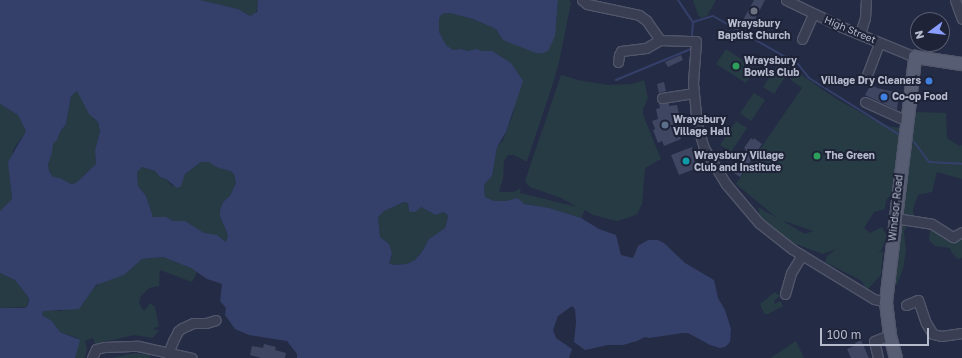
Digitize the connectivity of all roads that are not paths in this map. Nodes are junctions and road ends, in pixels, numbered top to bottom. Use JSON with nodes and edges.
{"nodes":[{"id":1,"x":582,"y":0,"type":"edge"},
{"id":2,"x":786,"y":0,"type":"edge"},
{"id":3,"x":866,"y":0,"type":"edge"},
{"id":4,"x":956,"y":0,"type":"edge"},
{"id":5,"x":813,"y":14,"type":"junction"},
{"id":6,"x":962,"y":19,"type":"edge"},
{"id":7,"x":860,"y":34,"type":"junction"},
{"id":8,"x":802,"y":39,"type":"dead end"},
{"id":9,"x":660,"y":40,"type":"junction"},
{"id":10,"x":879,"y":42,"type":"junction"},
{"id":11,"x":914,"y":57,"type":"junction"},
{"id":12,"x":618,"y":62,"type":"dead end"},
{"id":13,"x":962,"y":64,"type":"edge"},
{"id":14,"x":865,"y":80,"type":"dead end"},
{"id":15,"x":693,"y":93,"type":"junction"},
{"id":16,"x":662,"y":98,"type":"dead end"},
{"id":17,"x":865,"y":102,"type":"dead end"},
{"id":18,"x":907,"y":121,"type":"junction"},
{"id":19,"x":895,"y":218,"type":"junction"},
{"id":20,"x":962,"y":232,"type":"edge"},
{"id":21,"x":953,"y":237,"type":"junction"},
{"id":22,"x":962,"y":241,"type":"edge"},
{"id":23,"x":802,"y":255,"type":"junction"},
{"id":24,"x":785,"y":294,"type":"dead end"},
{"id":25,"x":886,"y":302,"type":"junction"},
{"id":26,"x":906,"y":305,"type":"dead end"},
{"id":27,"x":216,"y":320,"type":"dead end"},
{"id":28,"x":962,"y":333,"type":"edge"},
{"id":29,"x":890,"y":336,"type":"junction"},
{"id":30,"x":169,"y":355,"type":"edge"},
{"id":31,"x":92,"y":358,"type":"edge"},
{"id":32,"x":192,"y":358,"type":"edge"},
{"id":33,"x":878,"y":358,"type":"edge"},
{"id":34,"x":896,"y":358,"type":"edge"}],
"edges":[{"from":1,"to":9,"type":"street"},
{"from":2,"to":5,"type":"street","name":"High Street"},
{"from":3,"to":7,"type":"street"},
{"from":4,"to":6,"type":"street"},
{"from":5,"to":7,"type":"street","name":"High Street"},
{"from":5,"to":8,"type":"street"},
{"from":7,"to":10,"type":"street","name":"High Street"},
{"from":9,"to":12,"type":"street"},
{"from":9,"to":15,"type":"street"},
{"from":10,"to":11,"type":"street","name":"High Street"},
{"from":10,"to":14,"type":"street"},
{"from":11,"to":13,"type":"main road"},
{"from":11,"to":18,"type":"main road","name":"Windsor Road"},
{"from":15,"to":16,"type":"street"},
{"from":15,"to":23,"type":"street"},
{"from":17,"to":18,"type":"street"},
{"from":18,"to":19,"type":"main road","name":"Windsor Road"},
{"from":19,"to":21,"type":"street"},
{"from":19,"to":25,"type":"main road","name":"Windsor Road"},
{"from":20,"to":21,"type":"street"},
{"from":21,"to":22,"type":"street"},
{"from":23,"to":24,"type":"street"},
{"from":23,"to":25,"type":"street"},
{"from":25,"to":29,"type":"main road","name":"Windsor Road"},
{"from":26,"to":28,"type":"street"},
{"from":27,"to":30,"type":"street"},
{"from":29,"to":33,"type":"street"},
{"from":29,"to":34,"type":"main road","name":"Windsor Road"},
{"from":30,"to":31,"type":"street"},
{"from":30,"to":32,"type":"street"}]}
